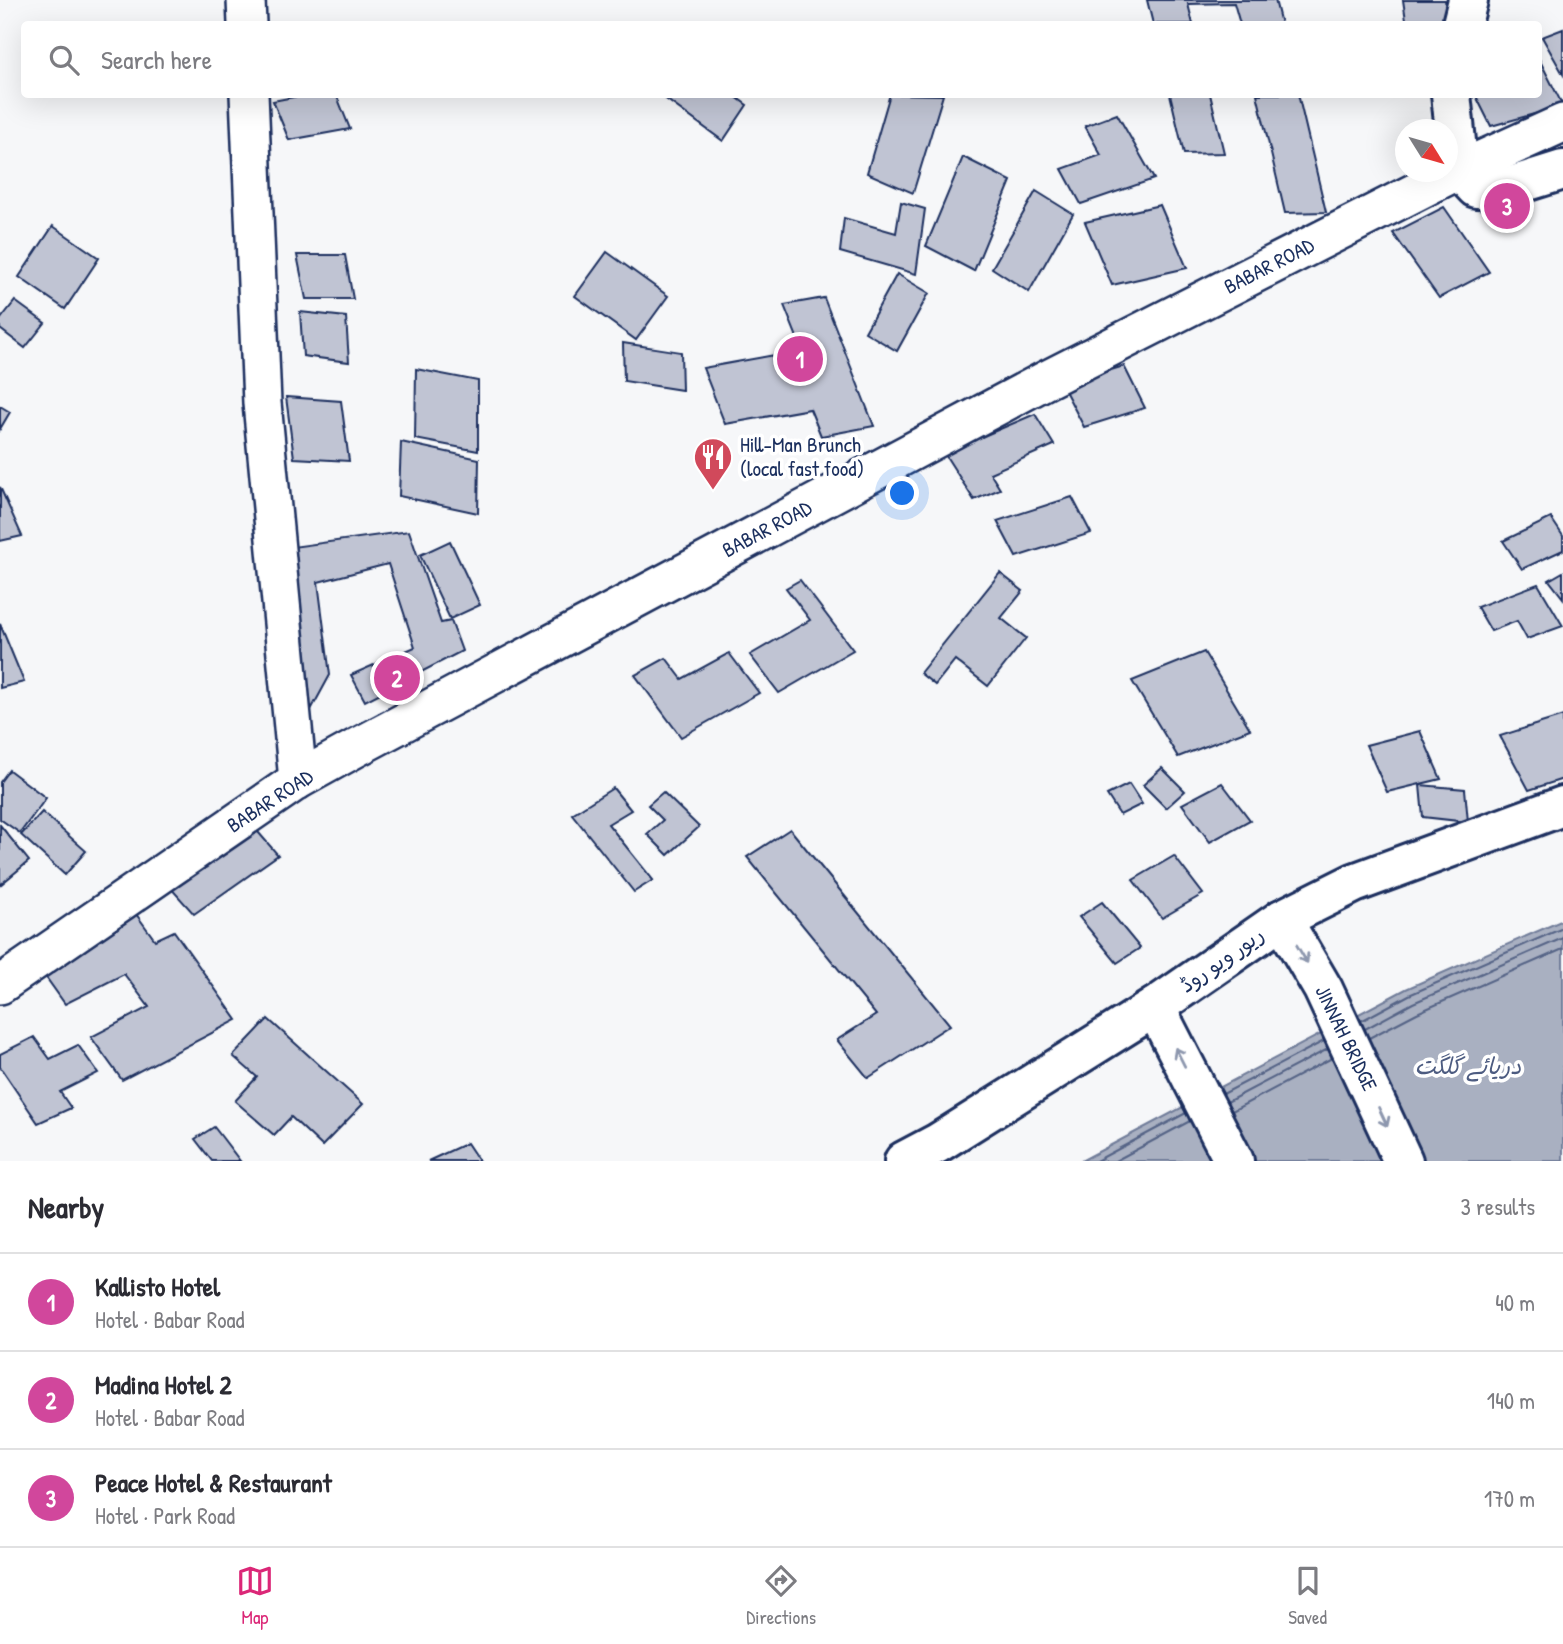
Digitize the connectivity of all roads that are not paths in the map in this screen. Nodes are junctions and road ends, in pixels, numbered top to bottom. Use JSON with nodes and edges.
{"nodes":[{"id":1,"x":246,"y":0,"type":"edge"},
{"id":2,"x":1468,"y":0,"type":"edge"},
{"id":3,"x":247,"y":21,"type":"edge"},
{"id":4,"x":1463,"y":21,"type":"edge"},
{"id":5,"x":249,"y":98,"type":"edge"},
{"id":6,"x":1451,"y":98,"type":"edge"},
{"id":7,"x":1563,"y":123,"type":"edge"},
{"id":8,"x":1459,"y":170,"type":"junction"},
{"id":9,"x":1563,"y":170,"type":"edge"},
{"id":10,"x":298,"y":780,"type":"junction"},
{"id":11,"x":1563,"y":806,"type":"edge"},
{"id":12,"x":1282,"y":919,"type":"junction"},
{"id":13,"x":0,"y":985,"type":"edge"},
{"id":14,"x":1155,"y":1007,"type":"junction"},
{"id":15,"x":904,"y":1161,"type":"edge"},
{"id":16,"x":1234,"y":1161,"type":"edge"},
{"id":17,"x":1404,"y":1161,"type":"edge"}],
"edges":[{"from":1,"to":3,"type":"street"},
{"from":2,"to":4,"type":"main road"},
{"from":5,"to":10,"type":"street"},
{"from":6,"to":8,"type":"main road"},
{"from":7,"to":8,"type":"street","name":"BABAR ROAD"},
{"from":8,"to":9,"type":"main road"},
{"from":8,"to":10,"type":"street","name":"BABAR ROAD"},
{"from":10,"to":13,"type":"street","name":"BABAR ROAD"},
{"from":11,"to":12,"type":"main road","name":"ریور ویو روڈ"},
{"from":12,"to":14,"type":"main road","name":"ریور ویو روڈ"},
{"from":12,"to":17,"type":"main road","name":"JINNAH BRIDGE","one_way":true},
{"from":14,"to":15,"type":"main road","name":"ریور ویو روڈ"},
{"from":16,"to":14,"type":"main road","one_way":true}]}
